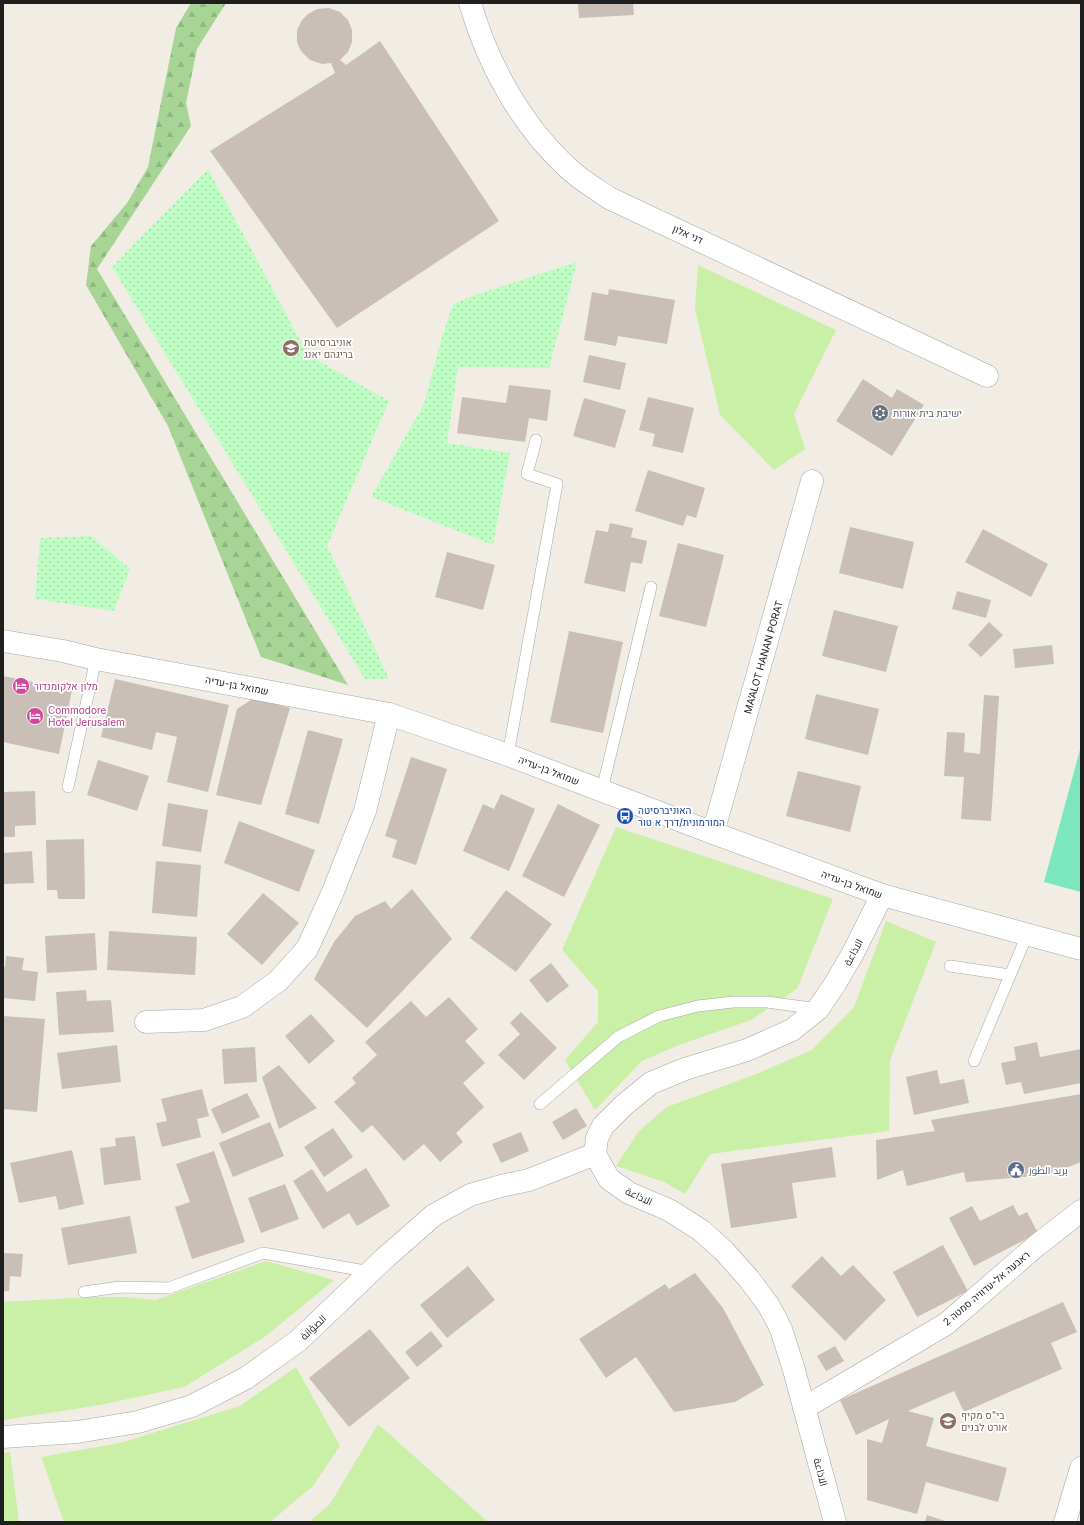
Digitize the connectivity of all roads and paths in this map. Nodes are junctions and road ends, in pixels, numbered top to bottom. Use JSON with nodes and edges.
{"nodes":[{"id":1,"x":470,"y":3,"type":"edge"},
{"id":2,"x":987,"y":376,"type":"dead end"},
{"id":3,"x":536,"y":440,"type":"dead end"},
{"id":4,"x":812,"y":481,"type":"dead end"},
{"id":5,"x":651,"y":587,"type":"dead end"},
{"id":6,"x":3,"y":641,"type":"edge"},
{"id":7,"x":96,"y":659,"type":"junction"},
{"id":8,"x":390,"y":714,"type":"junction"},
{"id":9,"x":508,"y":755,"type":"junction"},
{"id":10,"x":68,"y":786,"type":"dead end"},
{"id":11,"x":602,"y":790,"type":"junction"},
{"id":12,"x":713,"y":834,"type":"junction"},
{"id":13,"x":882,"y":896,"type":"junction"},
{"id":14,"x":1027,"y":935,"type":"junction"},
{"id":15,"x":1081,"y":949,"type":"edge"},
{"id":16,"x":950,"y":966,"type":"dead end"},
{"id":17,"x":1010,"y":975,"type":"junction"},
{"id":18,"x":818,"y":1009,"type":"junction"},
{"id":19,"x":146,"y":1022,"type":"dead end"},
{"id":20,"x":974,"y":1061,"type":"dead end"},
{"id":21,"x":540,"y":1104,"type":"dead end"},
{"id":22,"x":595,"y":1154,"type":"junction"},
{"id":23,"x":1081,"y":1211,"type":"edge"},
{"id":24,"x":371,"y":1272,"type":"junction"},
{"id":25,"x":84,"y":1292,"type":"dead end"},
{"id":26,"x":804,"y":1408,"type":"junction"},
{"id":27,"x":3,"y":1437,"type":"edge"},
{"id":28,"x":1081,"y":1468,"type":"edge"},
{"id":29,"x":835,"y":1522,"type":"edge"},
{"id":30,"x":1065,"y":1522,"type":"edge"}],
"edges":[{"from":1,"to":2,"type":"street","name":"דני אלון"},
{"from":3,"to":9,"type":"lane"},
{"from":4,"to":12,"type":"street","name":"MA’ALOT HANAN PORAT"},
{"from":5,"to":11,"type":"lane"},
{"from":6,"to":7,"type":"street","name":"שמואל בן-עדיה"},
{"from":7,"to":8,"type":"street","name":"שמואל בן-עדיה"},
{"from":7,"to":10,"type":"lane"},
{"from":8,"to":9,"type":"street","name":"שמואל בן-עדיה"},
{"from":8,"to":19,"type":"street"},
{"from":9,"to":11,"type":"street","name":"שמואל בן-עדיה"},
{"from":11,"to":12,"type":"street","name":"שמואל בן-עדיה"},
{"from":12,"to":13,"type":"street","name":"שמואל בן-עדיה"},
{"from":13,"to":14,"type":"street","name":"שמואל בן-עדיה"},
{"from":13,"to":18,"type":"street","name":"الاذاعة"},
{"from":14,"to":15,"type":"street","name":"שמואל בן-עדיה"},
{"from":14,"to":17,"type":"lane"},
{"from":16,"to":17,"type":"lane"},
{"from":17,"to":20,"type":"lane"},
{"from":18,"to":21,"type":"lane"},
{"from":18,"to":22,"type":"street","name":"الاذاعة"},
{"from":22,"to":24,"type":"street","name":"الصوّانة"},
{"from":22,"to":26,"type":"street","name":"الاذاعة"},
{"from":23,"to":26,"type":"street","name":"ראבעה אל-עדוויה סמטה 2"},
{"from":24,"to":25,"type":"lane"},
{"from":24,"to":27,"type":"street","name":"الصوّانة"},
{"from":26,"to":29,"type":"street","name":"الاذاعة"},
{"from":28,"to":30,"type":"street"}]}
